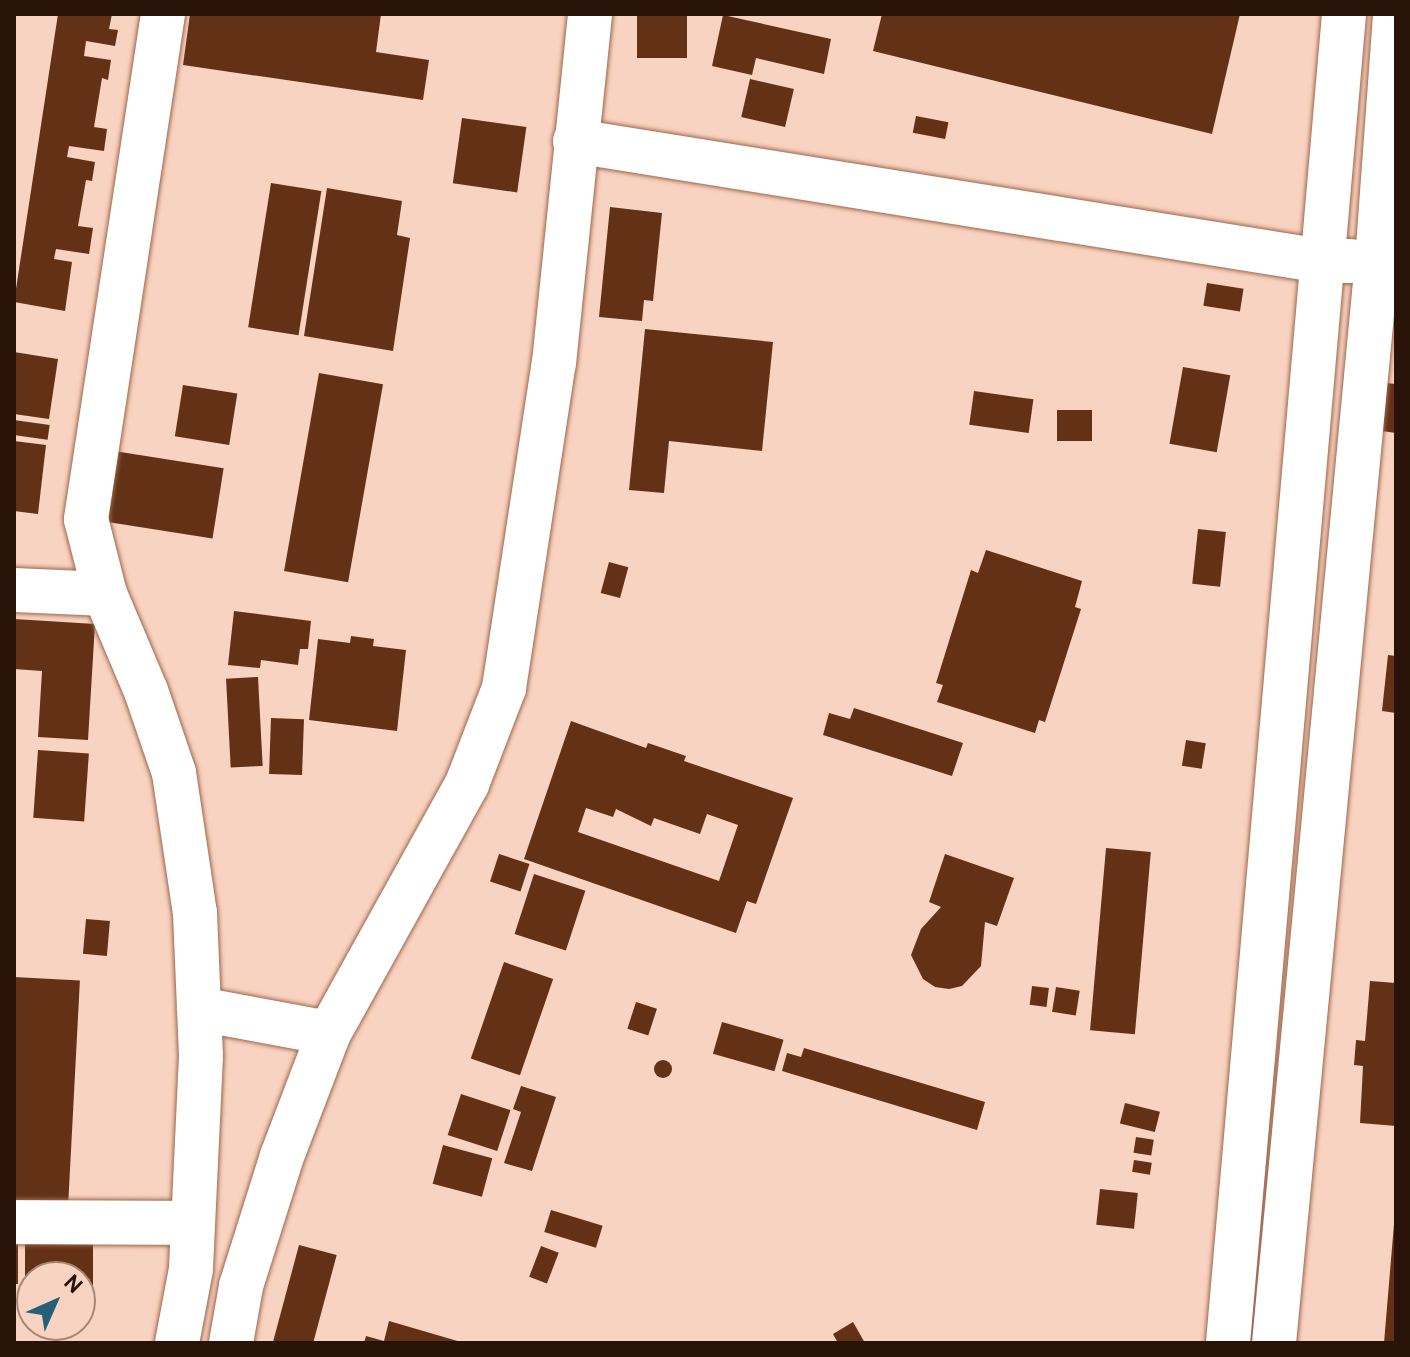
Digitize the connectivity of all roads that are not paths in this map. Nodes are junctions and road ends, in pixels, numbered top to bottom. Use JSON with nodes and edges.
{"nodes":[{"id":1,"x":163,"y":14,"type":"edge"},
{"id":2,"x":590,"y":14,"type":"edge"},
{"id":3,"x":1344,"y":14,"type":"edge"},
{"id":4,"x":1395,"y":14,"type":"edge"},
{"id":5,"x":575,"y":141,"type":"junction"},
{"id":6,"x":1322,"y":261,"type":"junction"},
{"id":7,"x":1377,"y":261,"type":"junction"},
{"id":8,"x":14,"y":590,"type":"edge"},
{"id":9,"x":105,"y":594,"type":"junction"},
{"id":10,"x":199,"y":1009,"type":"junction"},
{"id":11,"x":329,"y":1033,"type":"junction"},
{"id":12,"x":14,"y":1222,"type":"edge"},
{"id":13,"x":193,"y":1223,"type":"junction"},
{"id":14,"x":178,"y":1339,"type":"edge"},
{"id":15,"x":232,"y":1342,"type":"edge"},
{"id":16,"x":1228,"y":1343,"type":"edge"},
{"id":17,"x":1274,"y":1343,"type":"edge"}],
"edges":[{"from":1,"to":9,"type":"street"},
{"from":2,"to":5,"type":"street"},
{"from":3,"to":6,"type":"street"},
{"from":4,"to":7,"type":"street"},
{"from":5,"to":6,"type":"street"},
{"from":5,"to":11,"type":"street"},
{"from":6,"to":7,"type":"street"},
{"from":6,"to":16,"type":"street"},
{"from":7,"to":17,"type":"street"},
{"from":8,"to":9,"type":"street"},
{"from":9,"to":10,"type":"street"},
{"from":10,"to":11,"type":"street"},
{"from":10,"to":13,"type":"street"},
{"from":11,"to":15,"type":"street"},
{"from":12,"to":13,"type":"street"},
{"from":13,"to":14,"type":"street"},
{"from":14,"to":15,"type":"street"}]}
